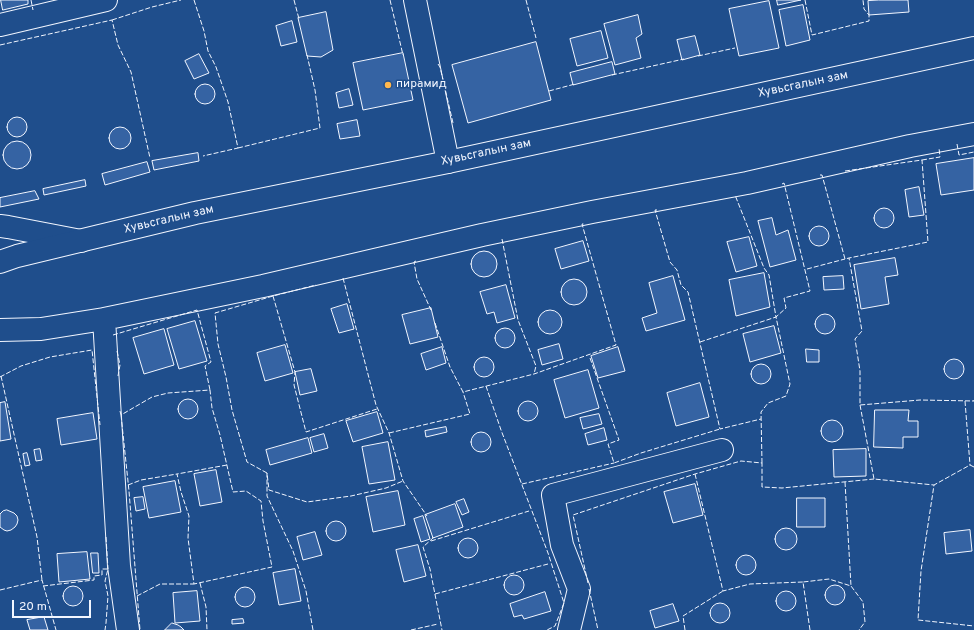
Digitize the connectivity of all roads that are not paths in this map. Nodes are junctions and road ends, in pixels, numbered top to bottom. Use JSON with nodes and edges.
{"nodes":[{"id":1,"x":106,"y":0,"type":"edge"},
{"id":2,"x":415,"y":0,"type":"edge"},
{"id":3,"x":0,"y":25,"type":"edge"},
{"id":4,"x":974,"y":48,"type":"edge"},
{"id":5,"x":974,"y":134,"type":"edge"},
{"id":6,"x":448,"y":162,"type":"junction"},
{"id":7,"x":0,"y":226,"type":"edge"},
{"id":8,"x":81,"y":240,"type":"junction"},
{"id":9,"x":0,"y":262,"type":"edge"},
{"id":10,"x":104,"y":319,"type":"junction"},
{"id":11,"x":0,"y":330,"type":"edge"},
{"id":12,"x":722,"y":450,"type":"dead end"},
{"id":13,"x":128,"y":630,"type":"edge"},
{"id":14,"x":569,"y":630,"type":"edge"}],
"edges":[{"from":1,"to":3,"type":"street"},
{"from":2,"to":6,"type":"street"},
{"from":4,"to":6,"type":"street","name":"Хувьсгалын зам"},
{"from":5,"to":10,"type":"street"},
{"from":6,"to":8,"type":"street","name":"Хувьсгалын зам"},
{"from":7,"to":8,"type":"street"},
{"from":8,"to":9,"type":"street","name":"Хувьсгалын зам"},
{"from":10,"to":11,"type":"street"},
{"from":10,"to":13,"type":"street"},
{"from":12,"to":14,"type":"street"}]}
